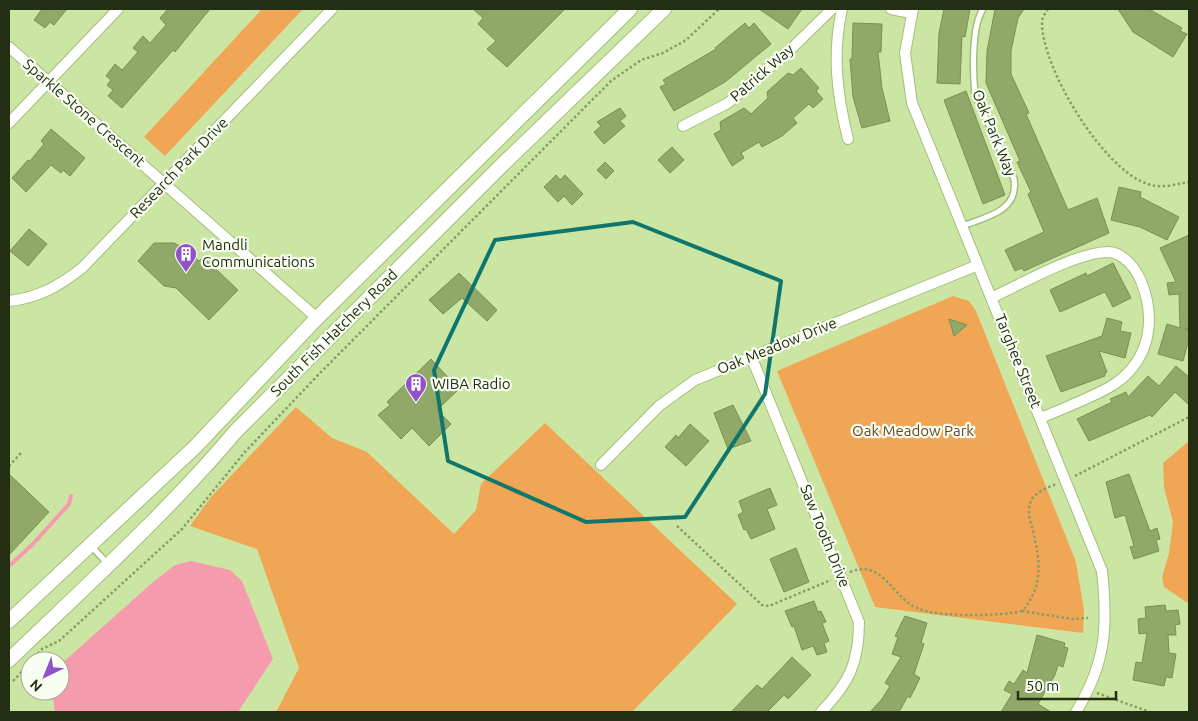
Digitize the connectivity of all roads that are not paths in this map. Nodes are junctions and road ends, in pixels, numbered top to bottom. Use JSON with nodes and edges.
{"nodes":[{"id":1,"x":118,"y":9,"type":"edge"},
{"id":2,"x":332,"y":9,"type":"edge"},
{"id":3,"x":630,"y":9,"type":"edge"},
{"id":4,"x":664,"y":9,"type":"edge"},
{"id":5,"x":832,"y":9,"type":"edge"},
{"id":6,"x":842,"y":9,"type":"edge"},
{"id":7,"x":891,"y":9,"type":"edge"},
{"id":8,"x":983,"y":9,"type":"edge"},
{"id":9,"x":912,"y":11,"type":"edge"},
{"id":10,"x":9,"y":47,"type":"edge"},
{"id":11,"x":49,"y":81,"type":"junction"},
{"id":12,"x":9,"y":123,"type":"edge"},
{"id":13,"x":683,"y":126,"type":"dead end"},
{"id":14,"x":848,"y":139,"type":"dead end"},
{"id":15,"x":164,"y":183,"type":"junction"},
{"id":16,"x":962,"y":226,"type":"junction"},
{"id":17,"x":978,"y":266,"type":"junction"},
{"id":18,"x":993,"y":297,"type":"junction"},
{"id":19,"x":9,"y":301,"type":"edge"},
{"id":20,"x":317,"y":318,"type":"junction"},
{"id":21,"x":751,"y":356,"type":"junction"},
{"id":22,"x":1041,"y":418,"type":"junction"},
{"id":23,"x":602,"y":465,"type":"dead end"},
{"id":24,"x":90,"y":545,"type":"junction"},
{"id":25,"x":109,"y":564,"type":"junction"},
{"id":26,"x":9,"y":621,"type":"edge"},
{"id":27,"x":9,"y":660,"type":"edge"},
{"id":28,"x":821,"y":712,"type":"edge"},
{"id":29,"x":1076,"y":712,"type":"edge"}],
"edges":[{"from":1,"to":11,"type":"street"},
{"from":2,"to":15,"type":"street","name":"Research Park Drive"},
{"from":3,"to":20,"type":"main road","name":"South Fish Hatchery Road"},
{"from":4,"to":25,"type":"main road","name":"South Fish Hatchery Road"},
{"from":5,"to":13,"type":"street","name":"Patrick Way"},
{"from":6,"to":14,"type":"street"},
{"from":7,"to":9,"type":"street"},
{"from":8,"to":16,"type":"lane","name":"Oak Park Way"},
{"from":9,"to":16,"type":"street","name":"Targhee Street"},
{"from":10,"to":11,"type":"street","name":"Sparkle Stone Crescent"},
{"from":11,"to":12,"type":"street"},
{"from":11,"to":15,"type":"street","name":"Sparkle Stone Crescent"},
{"from":15,"to":19,"type":"street","name":"Research Park Drive"},
{"from":15,"to":20,"type":"street","name":"Sparkle Stone Crescent"},
{"from":16,"to":17,"type":"street","name":"Targhee Street"},
{"from":17,"to":18,"type":"street","name":"Targhee Street"},
{"from":17,"to":21,"type":"street","name":"Oak Meadow Drive"},
{"from":18,"to":22,"type":"street","name":"Targhee Street"},
{"from":18,"to":22,"type":"street"},
{"from":20,"to":24,"type":"main road","name":"South Fish Hatchery Road"},
{"from":21,"to":23,"type":"street","name":"Oak Meadow Drive"},
{"from":21,"to":28,"type":"street","name":"Saw Tooth Drive"},
{"from":22,"to":29,"type":"street","name":"Targhee Street"},
{"from":24,"to":25,"type":"lane"},
{"from":24,"to":26,"type":"main road","name":"South Fish Hatchery Road"},
{"from":25,"to":27,"type":"main road","name":"South Fish Hatchery Road"}]}
